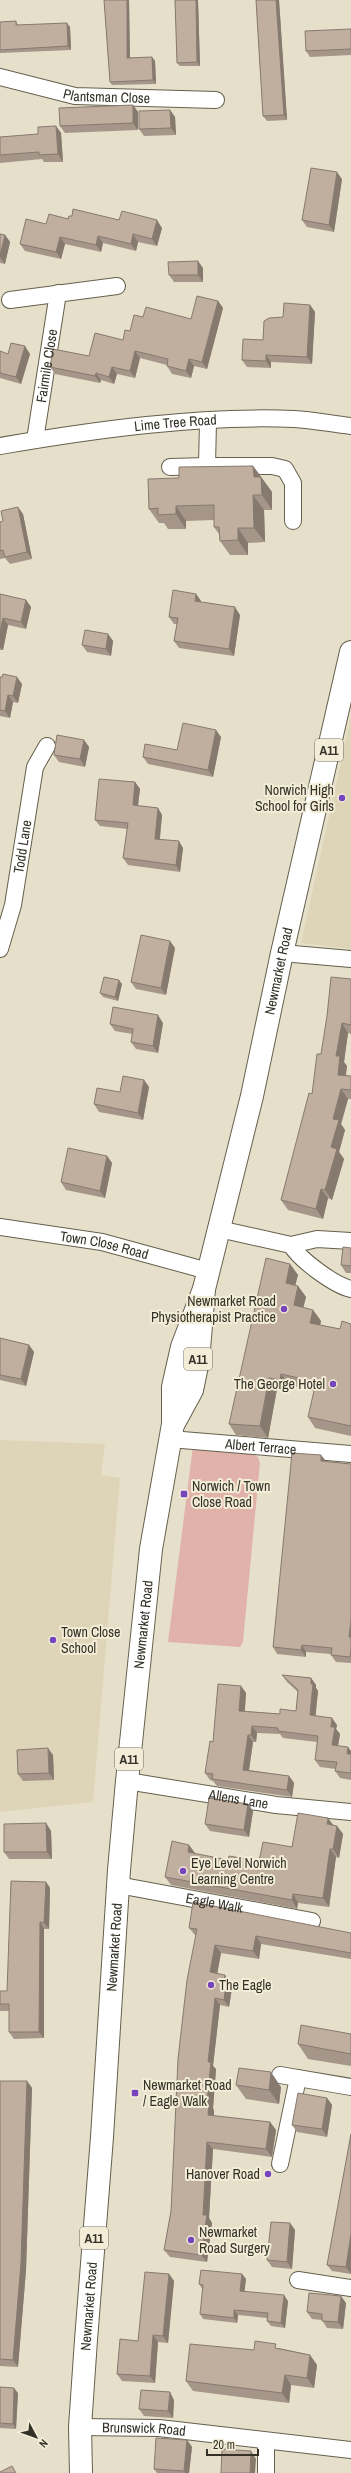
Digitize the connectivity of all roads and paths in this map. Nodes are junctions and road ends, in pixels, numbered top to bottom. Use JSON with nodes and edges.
{"nodes":[{"id":1,"x":0,"y":77,"type":"edge"},
{"id":2,"x":216,"y":100,"type":"dead end"},
{"id":3,"x":118,"y":286,"type":"dead end"},
{"id":4,"x":58,"y":293,"type":"junction"},
{"id":5,"x":10,"y":300,"type":"dead end"},
{"id":6,"x":208,"y":421,"type":"junction"},
{"id":7,"x":351,"y":426,"type":"edge"},
{"id":8,"x":35,"y":440,"type":"junction"},
{"id":9,"x":0,"y":446,"type":"edge"},
{"id":10,"x":207,"y":466,"type":"junction"},
{"id":11,"x":170,"y":467,"type":"dead end"},
{"id":12,"x":293,"y":520,"type":"dead end"},
{"id":13,"x":351,"y":652,"type":"edge"},
{"id":14,"x":47,"y":746,"type":"dead end"},
{"id":15,"x":0,"y":949,"type":"edge"},
{"id":16,"x":282,"y":953,"type":"junction"},
{"id":17,"x":351,"y":959,"type":"edge"},
{"id":18,"x":0,"y":1227,"type":"edge"},
{"id":19,"x":219,"y":1229,"type":"junction"},
{"id":20,"x":351,"y":1241,"type":"edge"},
{"id":21,"x":291,"y":1245,"type":"junction"},
{"id":22,"x":206,"y":1280,"type":"junction"},
{"id":23,"x":351,"y":1289,"type":"edge"},
{"id":24,"x":172,"y":1432,"type":"junction"},
{"id":25,"x":351,"y":1454,"type":"edge"},
{"id":26,"x":127,"y":1781,"type":"junction"},
{"id":27,"x":351,"y":1812,"type":"edge"},
{"id":28,"x":118,"y":1885,"type":"junction"},
{"id":29,"x":312,"y":1921,"type":"dead end"},
{"id":30,"x":280,"y":2075,"type":"dead end"},
{"id":31,"x":298,"y":2078,"type":"junction"},
{"id":32,"x":351,"y":2087,"type":"edge"},
{"id":33,"x":280,"y":2164,"type":"dead end"},
{"id":34,"x":298,"y":2280,"type":"dead end"},
{"id":35,"x":351,"y":2288,"type":"edge"},
{"id":36,"x":80,"y":2427,"type":"junction"},
{"id":37,"x":266,"y":2441,"type":"junction"},
{"id":38,"x":351,"y":2450,"type":"edge"},
{"id":39,"x":81,"y":2473,"type":"edge"},
{"id":40,"x":266,"y":2473,"type":"edge"}],
"edges":[{"from":1,"to":2,"type":"street","name":"Plantsman Close"},
{"from":3,"to":4,"type":"street"},
{"from":4,"to":5,"type":"street"},
{"from":4,"to":8,"type":"street","name":"Fairmile Close"},
{"from":6,"to":7,"type":"street","name":"Lime Tree Road"},
{"from":6,"to":8,"type":"street","name":"Lime Tree Road"},
{"from":6,"to":10,"type":"street"},
{"from":8,"to":9,"type":"street","name":"Lime Tree Road"},
{"from":10,"to":11,"type":"street"},
{"from":10,"to":12,"type":"street"},
{"from":13,"to":16,"type":"main road","name":"Newmarket Road","number":"A11"},
{"from":14,"to":15,"type":"street","name":"Todd Lane"},
{"from":16,"to":17,"type":"street"},
{"from":16,"to":19,"type":"main road","name":"Newmarket Road","number":"A11"},
{"from":18,"to":22,"type":"street","name":"Town Close Road"},
{"from":19,"to":21,"type":"street"},
{"from":19,"to":22,"type":"main road","name":"Newmarket Road","number":"A11"},
{"from":20,"to":21,"type":"street"},
{"from":21,"to":23,"type":"street"},
{"from":22,"to":24,"type":"main road","name":"Newmarket Road","number":"A11"},
{"from":24,"to":25,"type":"street","name":"Albert Terrace"},
{"from":24,"to":26,"type":"main road","name":"Newmarket Road","number":"A11"},
{"from":26,"to":27,"type":"street","name":"Allens Lane"},
{"from":26,"to":28,"type":"main road","name":"Newmarket Road","number":"A11"},
{"from":28,"to":29,"type":"street","name":"Eagle Walk"},
{"from":28,"to":36,"type":"main road","name":"Newmarket Road","number":"A11"},
{"from":30,"to":31,"type":"street"},
{"from":31,"to":32,"type":"street"},
{"from":31,"to":33,"type":"street"},
{"from":34,"to":35,"type":"street"},
{"from":36,"to":37,"type":"street","name":"Brunswick Road"},
{"from":36,"to":39,"type":"main road","name":"Newmarket Road","number":"A11"},
{"from":37,"to":38,"type":"street","name":"Brunswick Road"},
{"from":37,"to":40,"type":"street"}]}
